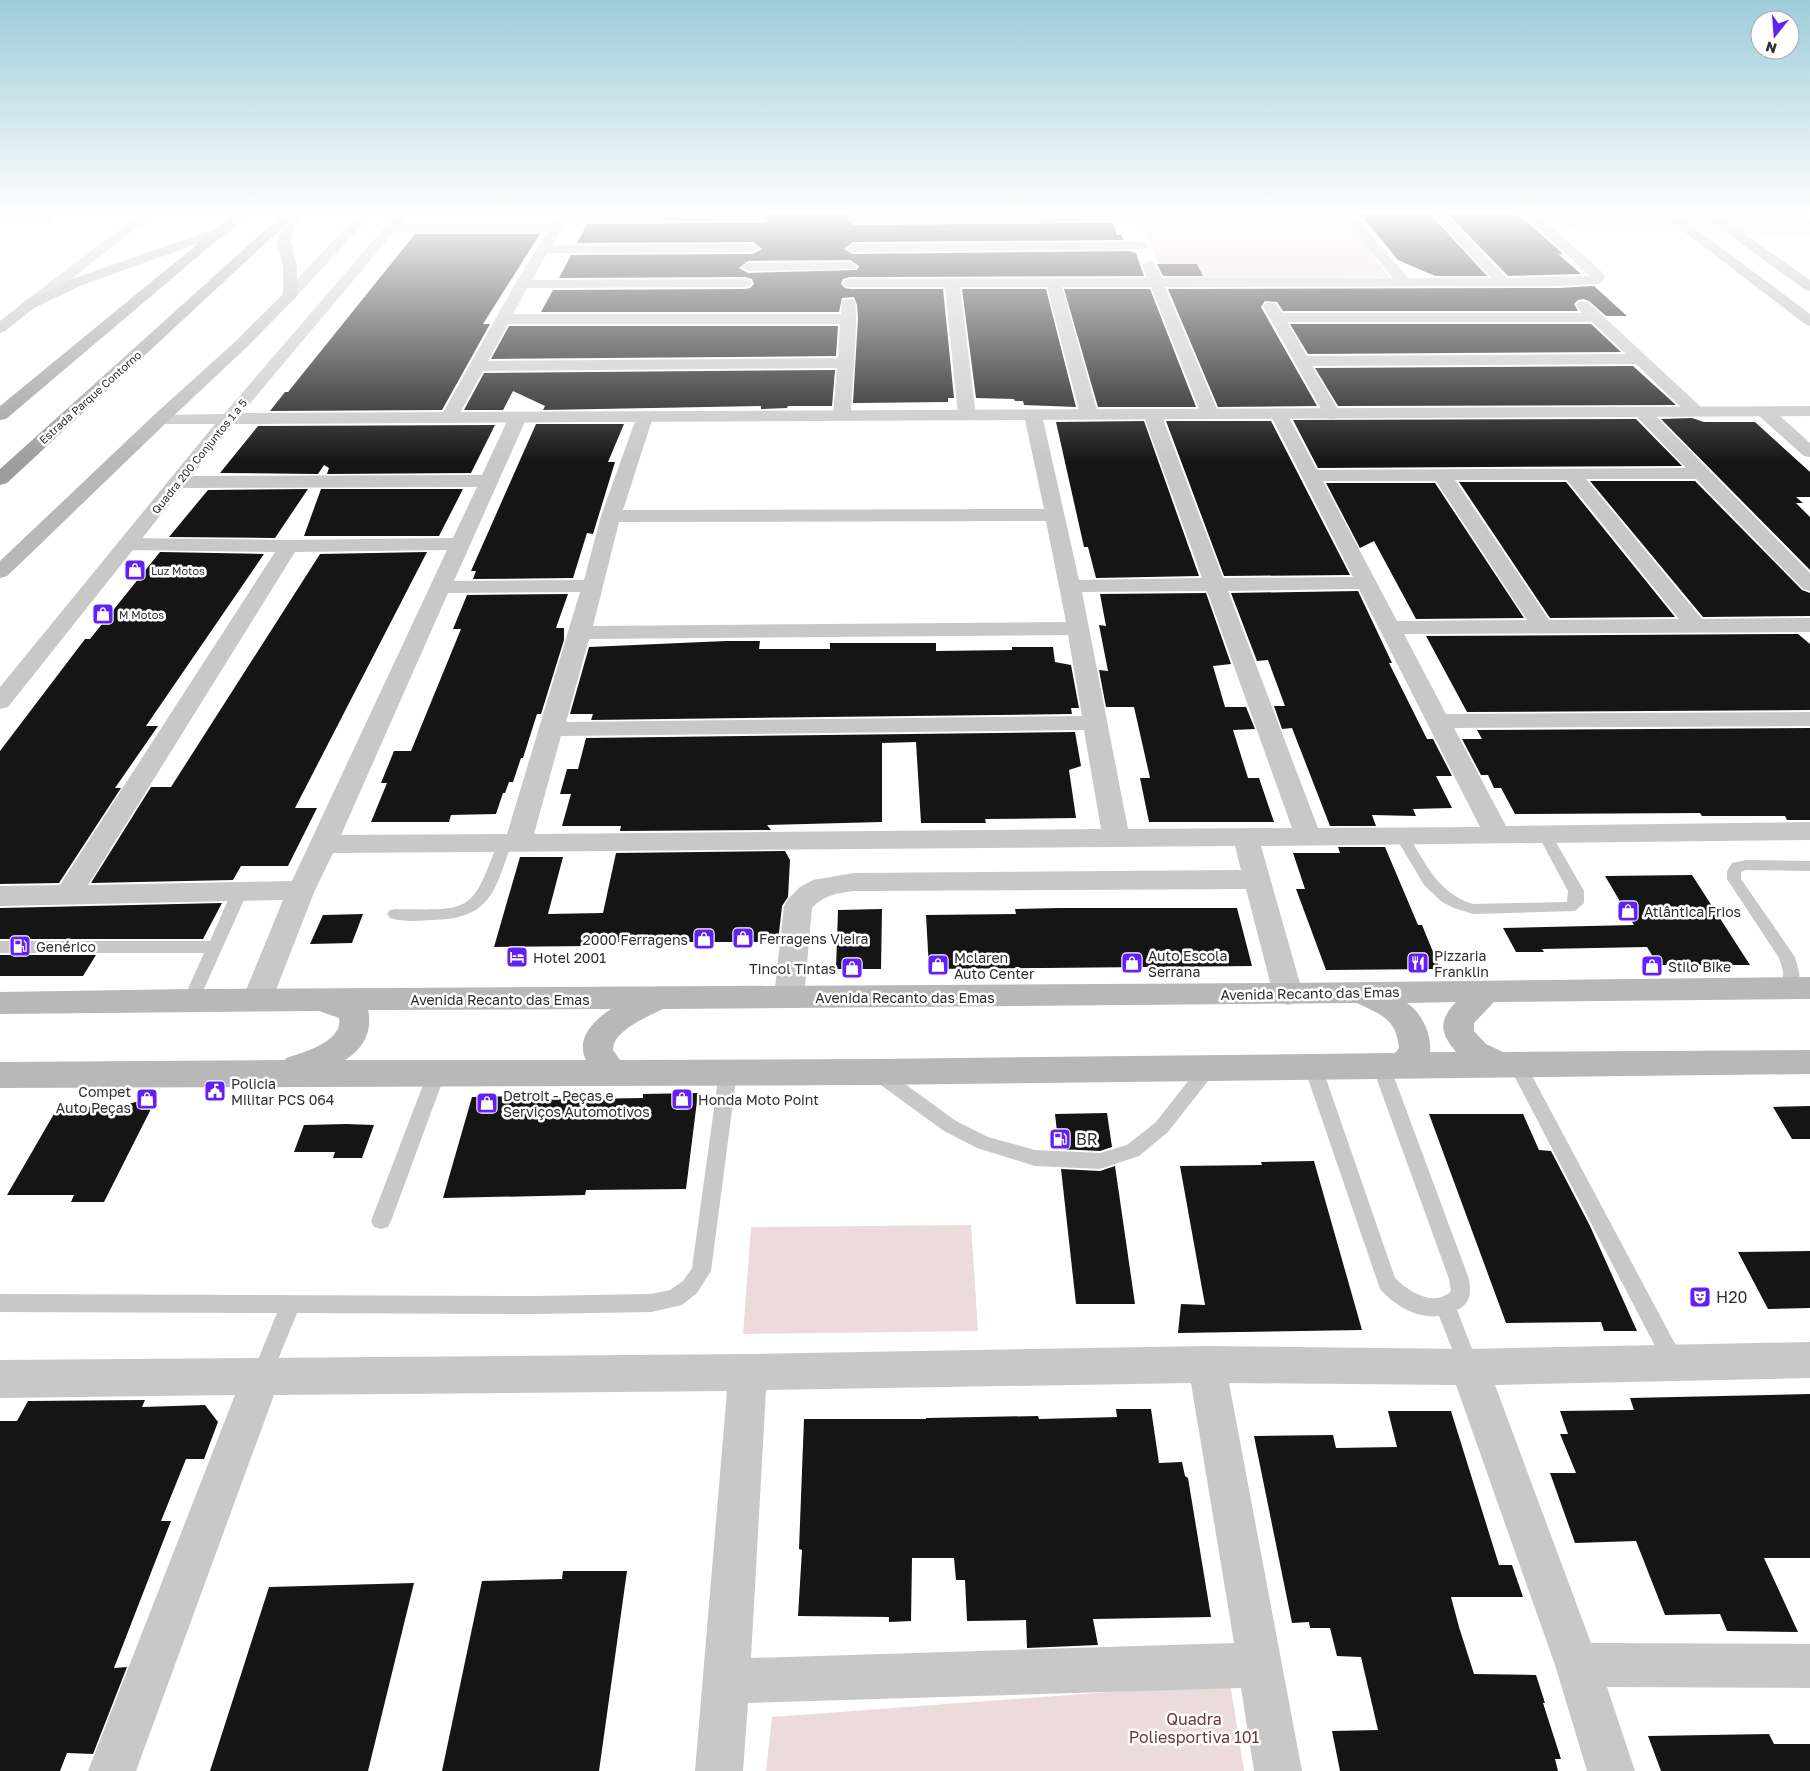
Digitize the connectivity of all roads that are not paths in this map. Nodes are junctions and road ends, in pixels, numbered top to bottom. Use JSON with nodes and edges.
{"nodes":[{"id":1,"x":41,"y":297,"type":"edge"},
{"id":2,"x":47,"y":297,"type":"edge"},
{"id":3,"x":144,"y":297,"type":"edge"},
{"id":4,"x":202,"y":297,"type":"edge"},
{"id":5,"x":288,"y":297,"type":"edge"},
{"id":6,"x":332,"y":297,"type":"edge"},
{"id":7,"x":515,"y":297,"type":"edge"},
{"id":8,"x":742,"y":297,"type":"edge"},
{"id":9,"x":850,"y":297,"type":"edge"},
{"id":10,"x":954,"y":297,"type":"edge"},
{"id":11,"x":1057,"y":297,"type":"edge"},
{"id":12,"x":1162,"y":297,"type":"edge"},
{"id":13,"x":1265,"y":297,"type":"edge"},
{"id":14,"x":1574,"y":297,"type":"edge"},
{"id":15,"x":1778,"y":297,"type":"edge"},
{"id":16,"x":30,"y":305,"type":"junction"},
{"id":17,"x":1596,"y":317,"type":"junction"},
{"id":18,"x":1278,"y":318,"type":"junction"},
{"id":19,"x":503,"y":319,"type":"junction"},
{"id":20,"x":1808,"y":319,"type":"edge"},
{"id":21,"x":738,"y":320,"type":"junction"},
{"id":22,"x":849,"y":320,"type":"junction"},
{"id":23,"x":0,"y":328,"type":"edge"},
{"id":24,"x":1640,"y":359,"type":"junction"},
{"id":25,"x":1303,"y":362,"type":"junction"},
{"id":26,"x":846,"y":364,"type":"junction"},
{"id":27,"x":477,"y":366,"type":"junction"},
{"id":28,"x":1696,"y":412,"type":"junction"},
{"id":29,"x":1765,"y":412,"type":"junction"},
{"id":30,"x":1810,"y":412,"type":"edge"},
{"id":31,"x":1643,"y":413,"type":"junction"},
{"id":32,"x":1089,"y":414,"type":"junction"},
{"id":33,"x":1152,"y":414,"type":"junction"},
{"id":34,"x":1210,"y":414,"type":"junction"},
{"id":35,"x":1278,"y":414,"type":"junction"},
{"id":36,"x":1332,"y":414,"type":"junction"},
{"id":37,"x":0,"y":415,"type":"edge"},
{"id":38,"x":842,"y":415,"type":"junction"},
{"id":39,"x":968,"y":415,"type":"junction"},
{"id":40,"x":1033,"y":415,"type":"junction"},
{"id":41,"x":518,"y":417,"type":"junction"},
{"id":42,"x":644,"y":417,"type":"junction"},
{"id":43,"x":229,"y":418,"type":"junction"},
{"id":44,"x":449,"y":418,"type":"junction"},
{"id":45,"x":160,"y":419,"type":"junction"},
{"id":46,"x":1810,"y":452,"type":"edge"},
{"id":47,"x":1701,"y":473,"type":"junction"},
{"id":48,"x":1441,"y":474,"type":"junction"},
{"id":49,"x":1572,"y":474,"type":"junction"},
{"id":50,"x":1311,"y":476,"type":"junction"},
{"id":51,"x":0,"y":479,"type":"edge"},
{"id":52,"x":490,"y":481,"type":"junction"},
{"id":53,"x":178,"y":482,"type":"junction"},
{"id":54,"x":1055,"y":515,"type":"junction"},
{"id":55,"x":611,"y":516,"type":"junction"},
{"id":56,"x":127,"y":544,"type":"junction"},
{"id":57,"x":460,"y":544,"type":"junction"},
{"id":58,"x":289,"y":546,"type":"junction"},
{"id":59,"x":0,"y":572,"type":"edge"},
{"id":60,"x":1808,"y":581,"type":"edge"},
{"id":61,"x":1366,"y":583,"type":"junction"},
{"id":62,"x":1214,"y":585,"type":"junction"},
{"id":63,"x":592,"y":586,"type":"junction"},
{"id":64,"x":1070,"y":586,"type":"junction"},
{"id":65,"x":441,"y":587,"type":"junction"},
{"id":66,"x":1542,"y":626,"type":"junction"},
{"id":67,"x":1810,"y":626,"type":"edge"},
{"id":68,"x":1697,"y":627,"type":"junction"},
{"id":69,"x":1078,"y":628,"type":"junction"},
{"id":70,"x":1389,"y":628,"type":"junction"},
{"id":71,"x":580,"y":633,"type":"junction"},
{"id":72,"x":0,"y":702,"type":"edge"},
{"id":73,"x":1810,"y":718,"type":"edge"},
{"id":74,"x":1437,"y":721,"type":"junction"},
{"id":75,"x":1095,"y":723,"type":"junction"},
{"id":76,"x":552,"y":729,"type":"junction"},
{"id":77,"x":1810,"y":831,"type":"edge"},
{"id":78,"x":1498,"y":835,"type":"junction"},
{"id":79,"x":1545,"y":835,"type":"junction"},
{"id":80,"x":1308,"y":836,"type":"junction"},
{"id":81,"x":1402,"y":836,"type":"junction"},
{"id":82,"x":1116,"y":838,"type":"junction"},
{"id":83,"x":1246,"y":838,"type":"junction"},
{"id":84,"x":511,"y":842,"type":"junction"},
{"id":85,"x":324,"y":844,"type":"junction"},
{"id":86,"x":1810,"y":866,"type":"edge"},
{"id":87,"x":1256,"y":879,"type":"junction"},
{"id":88,"x":301,"y":890,"type":"junction"},
{"id":89,"x":240,"y":891,"type":"junction"},
{"id":90,"x":68,"y":894,"type":"junction"},
{"id":91,"x":0,"y":896,"type":"edge"},
{"id":92,"x":395,"y":914,"type":"dead end"},
{"id":93,"x":0,"y":947,"type":"edge"},
{"id":94,"x":214,"y":947,"type":"junction"},
{"id":95,"x":1801,"y":988,"type":"edge"},
{"id":96,"x":1486,"y":991,"type":"junction"},
{"id":97,"x":1360,"y":992,"type":"junction"},
{"id":98,"x":1288,"y":994,"type":"junction"},
{"id":99,"x":789,"y":997,"type":"junction"},
{"id":100,"x":657,"y":998,"type":"junction"},
{"id":101,"x":192,"y":1000,"type":"junction"},
{"id":102,"x":258,"y":1000,"type":"junction"},
{"id":103,"x":321,"y":1000,"type":"junction"},
{"id":104,"x":0,"y":1003,"type":"edge"},
{"id":105,"x":1810,"y":1062,"type":"edge"},
{"id":106,"x":1510,"y":1064,"type":"junction"},
{"id":107,"x":1392,"y":1066,"type":"junction"},
{"id":108,"x":1209,"y":1067,"type":"junction"},
{"id":109,"x":1313,"y":1067,"type":"junction"},
{"id":110,"x":437,"y":1072,"type":"junction"},
{"id":111,"x":728,"y":1072,"type":"junction"},
{"id":112,"x":875,"y":1072,"type":"junction"},
{"id":113,"x":276,"y":1073,"type":"junction"},
{"id":114,"x":612,"y":1073,"type":"junction"},
{"id":115,"x":0,"y":1075,"type":"edge"},
{"id":116,"x":381,"y":1221,"type":"dead end"},
{"id":117,"x":0,"y":1303,"type":"edge"},
{"id":118,"x":291,"y":1304,"type":"junction"},
{"id":119,"x":1445,"y":1306,"type":"junction"},
{"id":120,"x":1810,"y":1360,"type":"edge"},
{"id":121,"x":1674,"y":1363,"type":"junction"},
{"id":122,"x":1207,"y":1364,"type":"junction"},
{"id":123,"x":1469,"y":1367,"type":"junction"},
{"id":124,"x":748,"y":1372,"type":"junction"},
{"id":125,"x":261,"y":1376,"type":"junction"},
{"id":126,"x":0,"y":1379,"type":"edge"},
{"id":127,"x":1259,"y":1665,"type":"junction"},
{"id":128,"x":1577,"y":1665,"type":"junction"},
{"id":129,"x":1810,"y":1666,"type":"edge"},
{"id":130,"x":727,"y":1681,"type":"junction"},
{"id":131,"x":112,"y":1771,"type":"edge"},
{"id":132,"x":719,"y":1771,"type":"edge"},
{"id":133,"x":1278,"y":1771,"type":"edge"},
{"id":134,"x":1611,"y":1771,"type":"edge"}],
"edges":[{"from":1,"to":16,"type":"street"},
{"from":2,"to":16,"type":"main road"},
{"from":3,"to":37,"type":"highway"},
{"from":4,"to":51,"type":"highway","name":"Estrada Parque Contorno"},
{"from":5,"to":45,"type":"main road"},
{"from":6,"to":43,"type":"street","name":"Quadra 200 Conjuntos 1 a 5"},
{"from":7,"to":19,"type":"street"},
{"from":8,"to":21,"type":"street"},
{"from":9,"to":22,"type":"street"},
{"from":10,"to":39,"type":"street"},
{"from":11,"to":32,"type":"street"},
{"from":12,"to":34,"type":"street"},
{"from":13,"to":18,"type":"street"},
{"from":14,"to":17,"type":"street"},
{"from":15,"to":20,"type":"main road"},
{"from":16,"to":23,"type":"main road"},
{"from":17,"to":18,"type":"street"},
{"from":17,"to":24,"type":"street"},
{"from":18,"to":25,"type":"street"},
{"from":19,"to":21,"type":"street"},
{"from":19,"to":27,"type":"street"},
{"from":21,"to":22,"type":"street"},
{"from":22,"to":26,"type":"street"},
{"from":24,"to":25,"type":"street"},
{"from":24,"to":28,"type":"street"},
{"from":25,"to":36,"type":"street"},
{"from":26,"to":27,"type":"street"},
{"from":26,"to":38,"type":"street"},
{"from":27,"to":44,"type":"street"},
{"from":28,"to":29,"type":"street"},
{"from":28,"to":31,"type":"street"},
{"from":29,"to":30,"type":"street"},
{"from":29,"to":46,"type":"street"},
{"from":31,"to":36,"type":"street"},
{"from":31,"to":47,"type":"street"},
{"from":32,"to":33,"type":"street"},
{"from":32,"to":40,"type":"street"},
{"from":33,"to":34,"type":"street"},
{"from":33,"to":62,"type":"street"},
{"from":34,"to":35,"type":"street"},
{"from":35,"to":36,"type":"street"},
{"from":35,"to":50,"type":"street"},
{"from":38,"to":39,"type":"street"},
{"from":38,"to":42,"type":"street"},
{"from":39,"to":40,"type":"street"},
{"from":40,"to":54,"type":"street"},
{"from":41,"to":42,"type":"street"},
{"from":41,"to":44,"type":"street"},
{"from":41,"to":52,"type":"street"},
{"from":42,"to":55,"type":"street"},
{"from":43,"to":44,"type":"street"},
{"from":43,"to":45,"type":"street"},
{"from":43,"to":53,"type":"street","name":"Quadra 200 Conjuntos 1 a 5"},
{"from":45,"to":59,"type":"main road"},
{"from":47,"to":49,"type":"street"},
{"from":47,"to":60,"type":"street"},
{"from":48,"to":49,"type":"street"},
{"from":48,"to":50,"type":"street"},
{"from":48,"to":66,"type":"street"},
{"from":49,"to":68,"type":"street"},
{"from":50,"to":61,"type":"street"},
{"from":52,"to":53,"type":"street"},
{"from":52,"to":57,"type":"street"},
{"from":53,"to":56,"type":"street","name":"Quadra 200 Conjuntos 1 a 5"},
{"from":54,"to":55,"type":"street"},
{"from":54,"to":64,"type":"street"},
{"from":55,"to":63,"type":"street"},
{"from":56,"to":58,"type":"street"},
{"from":56,"to":72,"type":"street","name":"Quadra 200 Conjuntos 1 a 5"},
{"from":57,"to":58,"type":"street"},
{"from":57,"to":65,"type":"street"},
{"from":58,"to":90,"type":"street"},
{"from":61,"to":62,"type":"street"},
{"from":61,"to":70,"type":"street"},
{"from":62,"to":64,"type":"street"},
{"from":62,"to":80,"type":"street"},
{"from":63,"to":65,"type":"street"},
{"from":63,"to":71,"type":"street"},
{"from":64,"to":69,"type":"street"},
{"from":65,"to":85,"type":"street"},
{"from":66,"to":68,"type":"street"},
{"from":66,"to":70,"type":"street"},
{"from":67,"to":68,"type":"street"},
{"from":69,"to":71,"type":"street"},
{"from":69,"to":75,"type":"street"},
{"from":70,"to":74,"type":"street"},
{"from":71,"to":76,"type":"street"},
{"from":73,"to":74,"type":"street"},
{"from":74,"to":78,"type":"street"},
{"from":75,"to":76,"type":"street"},
{"from":75,"to":82,"type":"street"},
{"from":76,"to":84,"type":"street"},
{"from":77,"to":79,"type":"street"},
{"from":78,"to":79,"type":"street"},
{"from":78,"to":81,"type":"street"},
{"from":79,"to":81,"type":"lane"},
{"from":80,"to":81,"type":"street"},
{"from":80,"to":83,"type":"street"},
{"from":82,"to":83,"type":"street"},
{"from":82,"to":84,"type":"street"},
{"from":83,"to":87,"type":"street"},
{"from":84,"to":85,"type":"street"},
{"from":84,"to":92,"type":"lane"},
{"from":85,"to":88,"type":"street"},
{"from":86,"to":95,"type":"lane"},
{"from":87,"to":98,"type":"street"},
{"from":87,"to":99,"type":"street"},
{"from":88,"to":89,"type":"street"},
{"from":88,"to":102,"type":"street"},
{"from":89,"to":90,"type":"street"},
{"from":89,"to":94,"type":"lane"},
{"from":90,"to":91,"type":"street"},
{"from":93,"to":94,"type":"lane"},
{"from":94,"to":101,"type":"lane"},
{"from":95,"to":96,"type":"main road","name":"Avenida Recanto das Emas"},
{"from":96,"to":97,"type":"main road","name":"Avenida Recanto das Emas"},
{"from":96,"to":106,"type":"main road"},
{"from":97,"to":98,"type":"main road","name":"Avenida Recanto das Emas"},
{"from":97,"to":107,"type":"main road"},
{"from":98,"to":99,"type":"main road","name":"Avenida Recanto das Emas"},
{"from":99,"to":100,"type":"main road","name":"Avenida Recanto das Emas"},
{"from":100,"to":103,"type":"main road","name":"Avenida Recanto das Emas"},
{"from":100,"to":114,"type":"main road"},
{"from":101,"to":102,"type":"main road","name":"Avenida Recanto das Emas"},
{"from":101,"to":104,"type":"main road","name":"Avenida Recanto das Emas"},
{"from":102,"to":103,"type":"main road","name":"Avenida Recanto das Emas"},
{"from":103,"to":113,"type":"main road"},
{"from":105,"to":106,"type":"main road"},
{"from":106,"to":107,"type":"main road"},
{"from":106,"to":121,"type":"lane"},
{"from":107,"to":109,"type":"main road"},
{"from":107,"to":119,"type":"lane"},
{"from":108,"to":109,"type":"main road"},
{"from":108,"to":112,"type":"main road"},
{"from":108,"to":112,"type":"lane"},
{"from":109,"to":119,"type":"lane"},
{"from":110,"to":113,"type":"main road"},
{"from":110,"to":114,"type":"main road"},
{"from":110,"to":116,"type":"lane"},
{"from":111,"to":112,"type":"main road"},
{"from":111,"to":114,"type":"main road"},
{"from":111,"to":118,"type":"lane"},
{"from":113,"to":115,"type":"main road"},
{"from":117,"to":118,"type":"lane"},
{"from":118,"to":125,"type":"lane"},
{"from":119,"to":123,"type":"lane"},
{"from":120,"to":121,"type":"street"},
{"from":121,"to":123,"type":"street"},
{"from":122,"to":123,"type":"street"},
{"from":122,"to":124,"type":"street"},
{"from":122,"to":127,"type":"street"},
{"from":123,"to":128,"type":"street"},
{"from":124,"to":125,"type":"street"},
{"from":124,"to":130,"type":"street"},
{"from":125,"to":126,"type":"street"},
{"from":125,"to":131,"type":"street"},
{"from":127,"to":130,"type":"street"},
{"from":127,"to":133,"type":"street"},
{"from":128,"to":129,"type":"street"},
{"from":128,"to":134,"type":"street"},
{"from":130,"to":132,"type":"street"}]}
